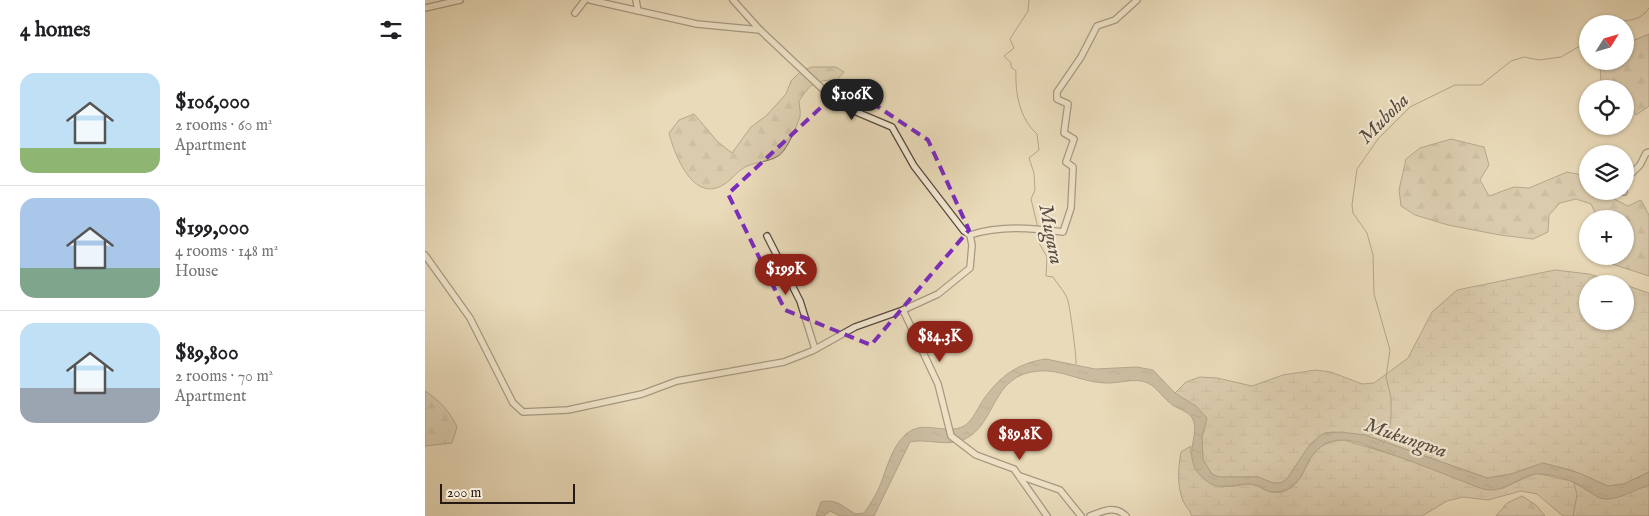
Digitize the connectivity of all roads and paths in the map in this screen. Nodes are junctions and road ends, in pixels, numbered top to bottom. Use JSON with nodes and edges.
{"nodes":[{"id":1,"x":460,"y":0,"type":"edge"},
{"id":2,"x":585,"y":0,"type":"edge"},
{"id":3,"x":589,"y":0,"type":"edge"},
{"id":4,"x":636,"y":0,"type":"edge"},
{"id":5,"x":733,"y":0,"type":"edge"},
{"id":6,"x":1137,"y":0,"type":"edge"},
{"id":7,"x":425,"y":8,"type":"edge"},
{"id":8,"x":638,"y":11,"type":"junction"},
{"id":9,"x":575,"y":13,"type":"dead end"},
{"id":10,"x":760,"y":30,"type":"junction"},
{"id":11,"x":1649,"y":152,"type":"edge"},
{"id":12,"x":1634,"y":171,"type":"edge"},
{"id":13,"x":970,"y":235,"type":"junction"},
{"id":14,"x":767,"y":236,"type":"dead end"},
{"id":15,"x":425,"y":255,"type":"edge"},
{"id":16,"x":903,"y":310,"type":"junction"},
{"id":17,"x":815,"y":349,"type":"junction"},
{"id":18,"x":1020,"y":476,"type":"junction"},
{"id":19,"x":1047,"y":516,"type":"edge"},
{"id":20,"x":1081,"y":516,"type":"edge"},
{"id":21,"x":1090,"y":516,"type":"edge"},
{"id":22,"x":1126,"y":516,"type":"edge"}],
"edges":[{"from":1,"to":7,"type":"street"},
{"from":2,"to":9,"type":"street"},
{"from":3,"to":8,"type":"street"},
{"from":4,"to":8,"type":"street"},
{"from":5,"to":10,"type":"street"},
{"from":6,"to":13,"type":"street"},
{"from":8,"to":10,"type":"street"},
{"from":10,"to":13,"type":"street"},
{"from":11,"to":12,"type":"street"},
{"from":13,"to":16,"type":"street"},
{"from":14,"to":17,"type":"street"},
{"from":15,"to":17,"type":"street"},
{"from":16,"to":17,"type":"street"},
{"from":16,"to":18,"type":"street"},
{"from":18,"to":19,"type":"street"},
{"from":18,"to":20,"type":"street"},
{"from":21,"to":22,"type":"street"}]}
